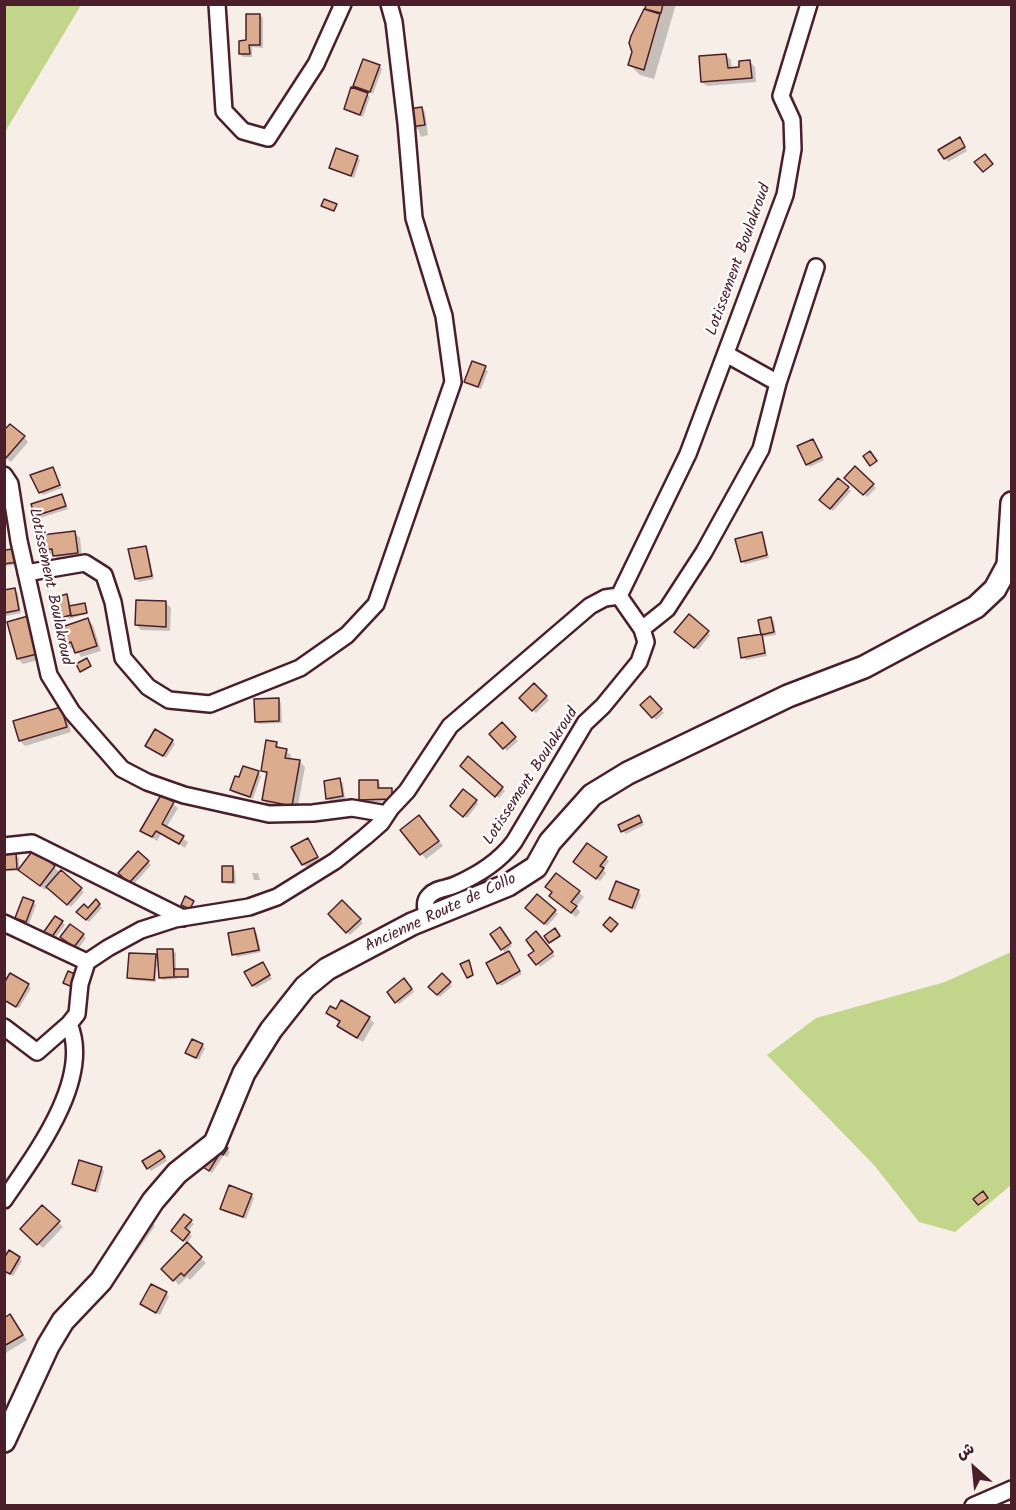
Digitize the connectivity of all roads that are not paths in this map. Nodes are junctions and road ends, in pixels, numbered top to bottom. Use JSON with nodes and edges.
{"nodes":[{"id":1,"x":217,"y":4,"type":"edge"},
{"id":2,"x":343,"y":4,"type":"edge"},
{"id":3,"x":389,"y":4,"type":"edge"},
{"id":4,"x":809,"y":4,"type":"edge"},
{"id":5,"x":816,"y":267,"type":"dead end"},
{"id":6,"x":726,"y":354,"type":"junction"},
{"id":7,"x":778,"y":383,"type":"junction"},
{"id":8,"x":4,"y":475,"type":"edge"},
{"id":9,"x":1011,"y":503,"type":"edge"},
{"id":10,"x":26,"y":573,"type":"junction"},
{"id":11,"x":619,"y":596,"type":"junction"},
{"id":12,"x":642,"y":629,"type":"junction"},
{"id":13,"x":387,"y":814,"type":"junction"},
{"id":14,"x":4,"y":846,"type":"edge"},
{"id":15,"x":183,"y":918,"type":"junction"},
{"id":16,"x":428,"y":918,"type":"junction"},
{"id":17,"x":4,"y":922,"type":"edge"},
{"id":18,"x":87,"y":962,"type":"junction"},
{"id":19,"x":69,"y":1024,"type":"junction"},
{"id":20,"x":4,"y":1027,"type":"edge"},
{"id":21,"x":4,"y":1200,"type":"edge"},
{"id":22,"x":4,"y":1441,"type":"edge"},
{"id":23,"x":1011,"y":1489,"type":"edge"},
{"id":24,"x":973,"y":1506,"type":"edge"}],
"edges":[{"from":1,"to":2,"type":"street"},
{"from":3,"to":10,"type":"street"},
{"from":4,"to":6,"type":"street","name":"Lotissement Boulakroud"},
{"from":5,"to":7,"type":"street"},
{"from":6,"to":7,"type":"street","name":"Lotissement Boulakroud"},
{"from":6,"to":11,"type":"street","name":"Lotissement Boulakroud"},
{"from":7,"to":12,"type":"street"},
{"from":8,"to":10,"type":"street","name":"Lotissement Boulakroud"},
{"from":9,"to":16,"type":"main road","name":"Ancienne Route de Collo"},
{"from":10,"to":13,"type":"street","name":"Lotissement Boulakroud"},
{"from":11,"to":12,"type":"street"},
{"from":11,"to":13,"type":"street"},
{"from":12,"to":16,"type":"street","name":"Lotissement Boulakroud"},
{"from":13,"to":15,"type":"street"},
{"from":14,"to":15,"type":"street"},
{"from":15,"to":18,"type":"street"},
{"from":16,"to":22,"type":"main road","name":"Ancienne Route de Collo"},
{"from":17,"to":18,"type":"street"},
{"from":18,"to":19,"type":"street"},
{"from":19,"to":20,"type":"street"},
{"from":19,"to":21,"type":"street"},
{"from":23,"to":24,"type":"street"}]}
